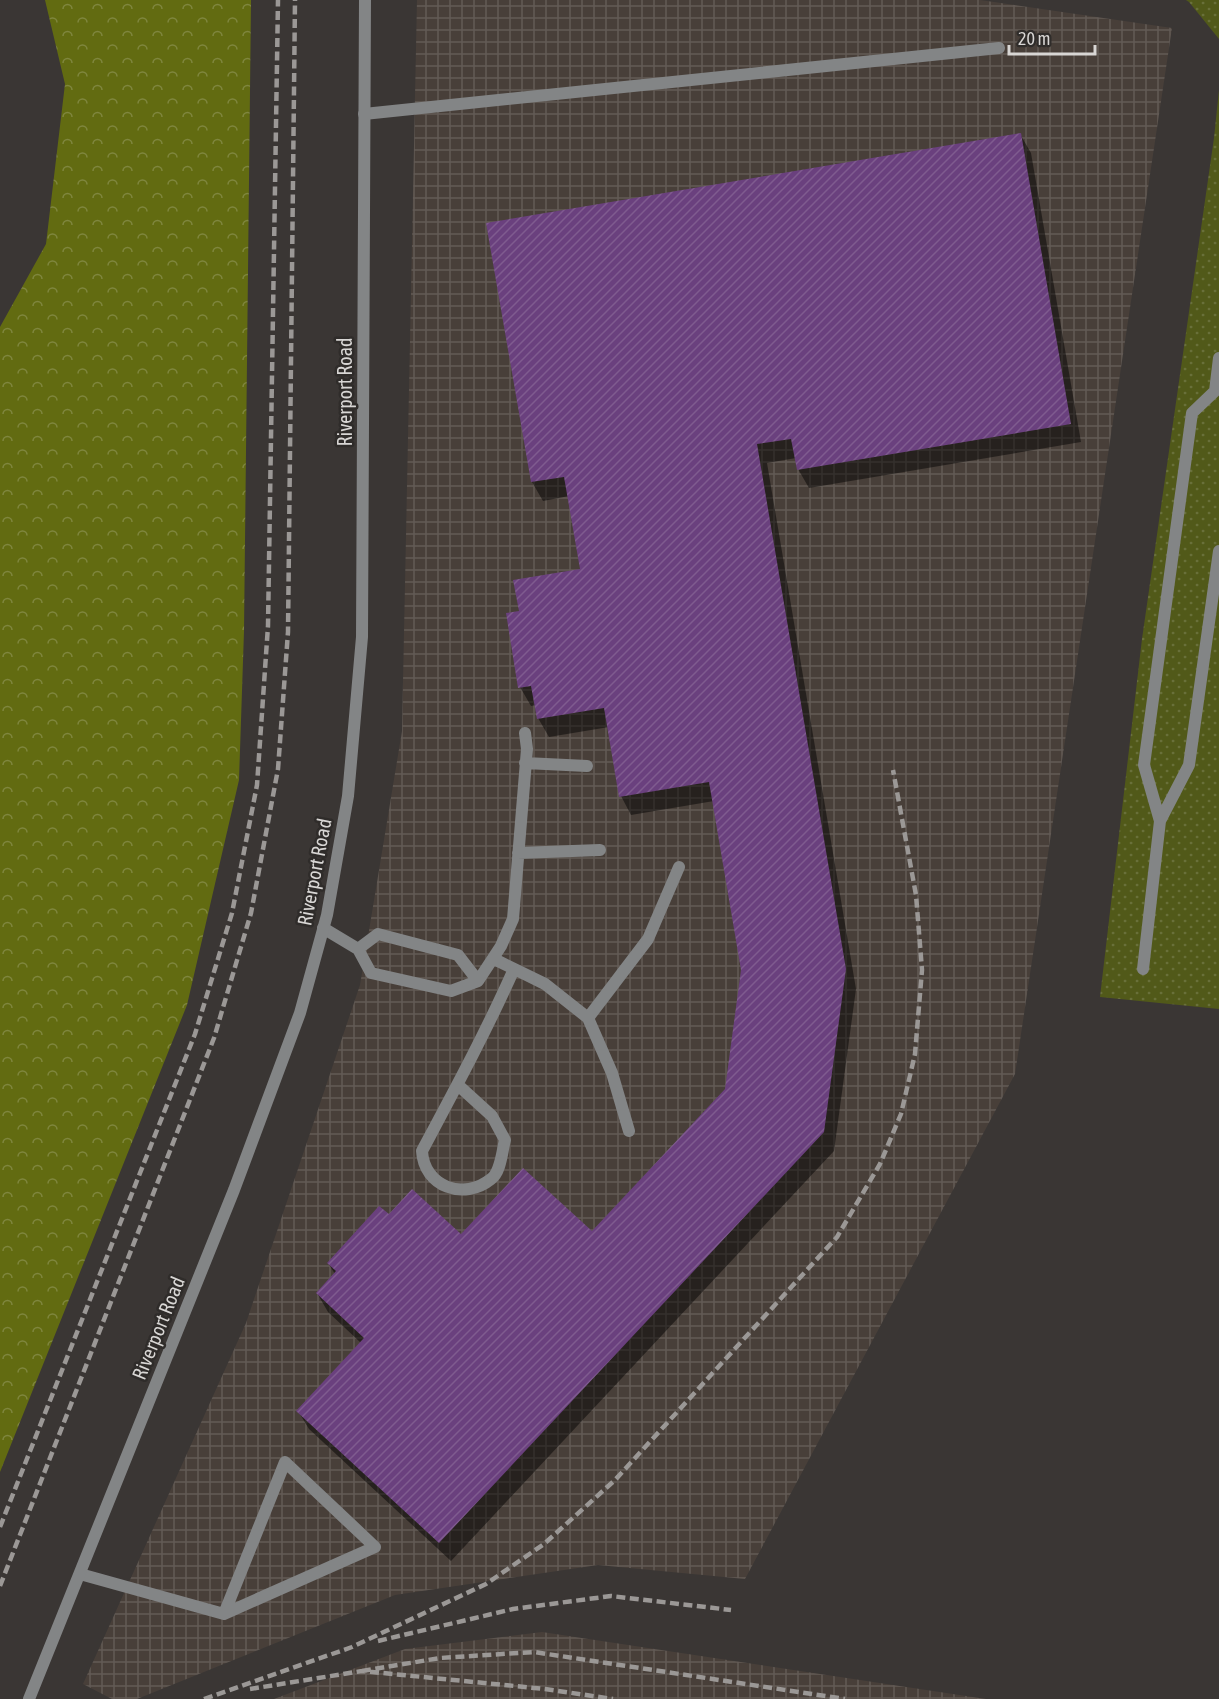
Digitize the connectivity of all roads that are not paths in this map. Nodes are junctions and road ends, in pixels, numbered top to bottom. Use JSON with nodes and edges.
{"nodes":[{"id":1,"x":365,"y":0,"type":"edge"},
{"id":2,"x":999,"y":48,"type":"dead end"},
{"id":3,"x":364,"y":114,"type":"junction"},
{"id":4,"x":1219,"y":358,"type":"edge"},
{"id":5,"x":1217,"y":394,"type":"edge"},
{"id":6,"x":1219,"y":550,"type":"edge"},
{"id":7,"x":525,"y":733,"type":"dead end"},
{"id":8,"x":525,"y":763,"type":"junction"},
{"id":9,"x":586,"y":766,"type":"dead end"},
{"id":10,"x":1160,"y":821,"type":"junction"},
{"id":11,"x":600,"y":850,"type":"dead end"},
{"id":12,"x":518,"y":853,"type":"junction"},
{"id":13,"x":679,"y":867,"type":"dead end"},
{"id":14,"x":323,"y":928,"type":"junction"},
{"id":15,"x":358,"y":950,"type":"junction"},
{"id":16,"x":494,"y":959,"type":"junction"},
{"id":17,"x":514,"y":969,"type":"junction"},
{"id":18,"x":1143,"y":969,"type":"dead end"},
{"id":19,"x":478,"y":981,"type":"junction"},
{"id":20,"x":588,"y":1018,"type":"junction"},
{"id":21,"x":458,"y":1085,"type":"junction"},
{"id":22,"x":629,"y":1131,"type":"dead end"},
{"id":23,"x":80,"y":1574,"type":"junction"},
{"id":24,"x":224,"y":1614,"type":"junction"},
{"id":25,"x":29,"y":1699,"type":"edge"}],
"edges":[{"from":1,"to":3,"type":"street","name":"Riverport Road"},
{"from":2,"to":3,"type":"street"},
{"from":3,"to":14,"type":"street","name":"Riverport Road"},
{"from":4,"to":5,"type":"street"},
{"from":5,"to":10,"type":"street"},
{"from":6,"to":10,"type":"street"},
{"from":7,"to":8,"type":"street"},
{"from":8,"to":9,"type":"street"},
{"from":8,"to":12,"type":"street"},
{"from":10,"to":18,"type":"street"},
{"from":11,"to":12,"type":"street"},
{"from":12,"to":16,"type":"street"},
{"from":13,"to":20,"type":"street"},
{"from":14,"to":15,"type":"street"},
{"from":14,"to":23,"type":"street","name":"Riverport Road"},
{"from":15,"to":19,"type":"street"},
{"from":15,"to":19,"type":"street"},
{"from":16,"to":17,"type":"street"},
{"from":16,"to":19,"type":"street"},
{"from":17,"to":20,"type":"street"},
{"from":17,"to":21,"type":"street"},
{"from":20,"to":22,"type":"street"},
{"from":21,"to":21,"type":"street"},
{"from":23,"to":24,"type":"street"},
{"from":23,"to":25,"type":"street","name":"Riverport Road"},
{"from":24,"to":24,"type":"street"}]}
